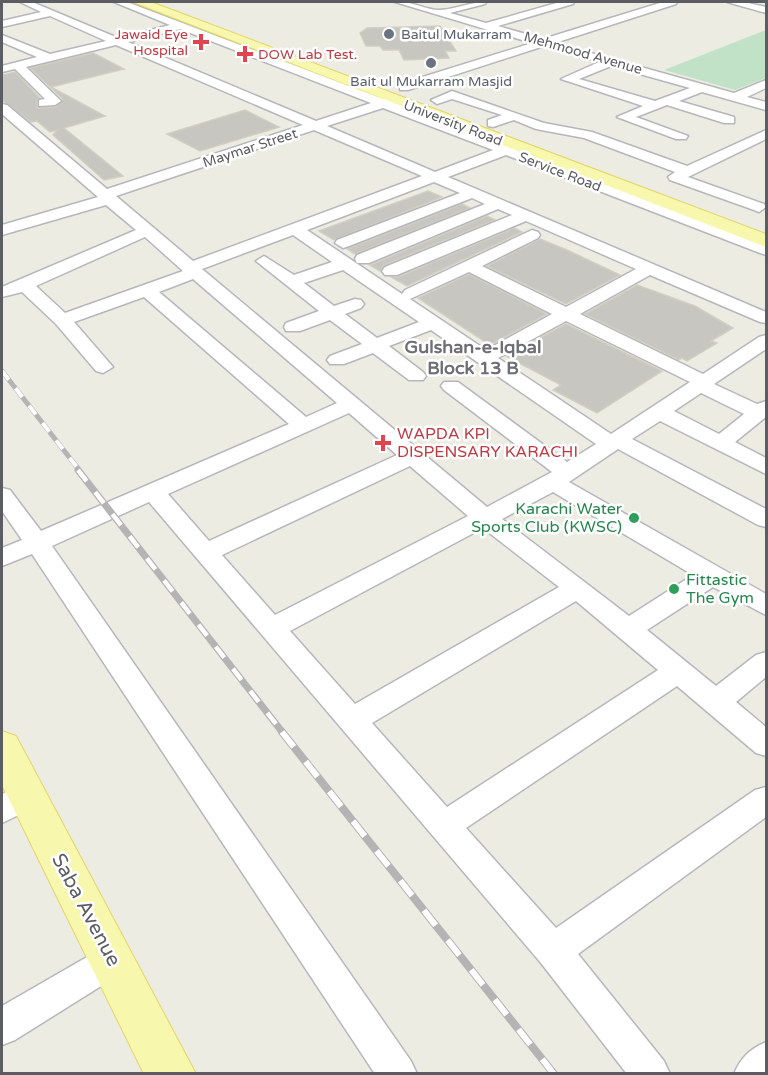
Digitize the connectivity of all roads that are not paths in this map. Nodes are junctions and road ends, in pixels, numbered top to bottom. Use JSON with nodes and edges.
{"nodes":[{"id":1,"x":25,"y":2,"type":"edge"},
{"id":2,"x":119,"y":2,"type":"edge"},
{"id":3,"x":140,"y":2,"type":"edge"},
{"id":4,"x":172,"y":2,"type":"edge"},
{"id":5,"x":400,"y":2,"type":"edge"},
{"id":6,"x":480,"y":2,"type":"edge"},
{"id":7,"x":569,"y":2,"type":"edge"},
{"id":8,"x":652,"y":2,"type":"edge"},
{"id":9,"x":672,"y":2,"type":"edge"},
{"id":10,"x":740,"y":2,"type":"edge"},
{"id":11,"x":766,"y":10,"type":"edge"},
{"id":12,"x":51,"y":13,"type":"junction"},
{"id":13,"x":440,"y":13,"type":"junction"},
{"id":14,"x":2,"y":24,"type":"edge"},
{"id":15,"x":188,"y":24,"type":"junction"},
{"id":16,"x":488,"y":26,"type":"junction"},
{"id":17,"x":2,"y":38,"type":"edge"},
{"id":18,"x":541,"y":40,"type":"junction"},
{"id":19,"x":119,"y":41,"type":"junction"},
{"id":20,"x":7,"y":44,"type":"edge"},
{"id":21,"x":49,"y":58,"type":"junction"},
{"id":22,"x":613,"y":62,"type":"junction"},
{"id":23,"x":17,"y":65,"type":"junction"},
{"id":24,"x":2,"y":69,"type":"edge"},
{"id":25,"x":590,"y":70,"type":"junction"},
{"id":26,"x":612,"y":77,"type":"dead end"},
{"id":27,"x":701,"y":88,"type":"junction"},
{"id":28,"x":655,"y":90,"type":"dead end"},
{"id":29,"x":397,"y":95,"type":"junction"},
{"id":30,"x":765,"y":96,"type":"edge"},
{"id":31,"x":735,"y":97,"type":"junction"},
{"id":32,"x":433,"y":99,"type":"junction"},
{"id":33,"x":665,"y":101,"type":"junction"},
{"id":34,"x":43,"y":103,"type":"dead end"},
{"id":35,"x":2,"y":108,"type":"edge"},
{"id":36,"x":514,"y":116,"type":"junction"},
{"id":37,"x":729,"y":120,"type":"dead end"},
{"id":38,"x":318,"y":126,"type":"junction"},
{"id":39,"x":487,"y":133,"type":"junction"},
{"id":40,"x":766,"y":134,"type":"edge"},
{"id":41,"x":681,"y":136,"type":"dead end"},
{"id":42,"x":504,"y":151,"type":"junction"},
{"id":43,"x":687,"y":171,"type":"junction"},
{"id":44,"x":438,"y":176,"type":"junction"},
{"id":45,"x":696,"y":191,"type":"junction"},
{"id":46,"x":475,"y":192,"type":"junction"},
{"id":47,"x":107,"y":197,"type":"junction"},
{"id":48,"x":500,"y":203,"type":"junction"},
{"id":49,"x":765,"y":211,"type":"edge"},
{"id":50,"x":527,"y":215,"type":"junction"},
{"id":51,"x":296,"y":229,"type":"junction"},
{"id":52,"x":2,"y":230,"type":"edge"},
{"id":53,"x":146,"y":231,"type":"junction"},
{"id":54,"x":532,"y":235,"type":"dead end"},
{"id":55,"x":766,"y":241,"type":"edge"},
{"id":56,"x":343,"y":243,"type":"dead end"},
{"id":57,"x":766,"y":250,"type":"edge"},
{"id":58,"x":264,"y":261,"type":"dead end"},
{"id":59,"x":355,"y":261,"type":"junction"},
{"id":60,"x":469,"y":266,"type":"junction"},
{"id":61,"x":651,"y":268,"type":"junction"},
{"id":62,"x":192,"y":270,"type":"junction"},
{"id":63,"x":391,"y":271,"type":"dead end"},
{"id":64,"x":291,"y":282,"type":"junction"},
{"id":65,"x":25,"y":285,"type":"junction"},
{"id":66,"x":147,"y":291,"type":"junction"},
{"id":67,"x":2,"y":292,"type":"edge"},
{"id":68,"x":411,"y":294,"type":"dead end"},
{"id":69,"x":355,"y":304,"type":"dead end"},
{"id":70,"x":332,"y":312,"type":"junction"},
{"id":71,"x":566,"y":314,"type":"junction"},
{"id":72,"x":766,"y":318,"type":"edge"},
{"id":73,"x":62,"y":320,"type":"junction"},
{"id":74,"x":433,"y":323,"type":"junction"},
{"id":75,"x":293,"y":327,"type":"dead end"},
{"id":76,"x":375,"y":345,"type":"junction"},
{"id":77,"x":761,"y":350,"type":"edge"},
{"id":78,"x":485,"y":358,"type":"junction"},
{"id":79,"x":337,"y":360,"type":"dead end"},
{"id":80,"x":103,"y":366,"type":"dead end"},
{"id":81,"x":416,"y":376,"type":"dead end"},
{"id":82,"x":702,"y":383,"type":"junction"},
{"id":83,"x":451,"y":386,"type":"dead end"},
{"id":84,"x":351,"y":405,"type":"junction"},
{"id":85,"x":763,"y":410,"type":"edge"},
{"id":86,"x":659,"y":412,"type":"junction"},
{"id":87,"x":304,"y":426,"type":"junction"},
{"id":88,"x":614,"y":442,"type":"junction"},
{"id":89,"x":720,"y":444,"type":"junction"},
{"id":90,"x":412,"y":457,"type":"junction"},
{"id":91,"x":766,"y":467,"type":"edge"},
{"id":92,"x":560,"y":478,"type":"junction"},
{"id":93,"x":153,"y":492,"type":"junction"},
{"id":94,"x":2,"y":495,"type":"edge"},
{"id":95,"x":485,"y":518,"type":"junction"},
{"id":96,"x":766,"y":519,"type":"edge"},
{"id":97,"x":37,"y":543,"type":"junction"},
{"id":98,"x":206,"y":552,"type":"junction"},
{"id":99,"x":2,"y":558,"type":"edge"},
{"id":100,"x":712,"y":575,"type":"junction"},
{"id":101,"x":578,"y":588,"type":"junction"},
{"id":102,"x":766,"y":606,"type":"edge"},
{"id":103,"x":272,"y":628,"type":"junction"},
{"id":104,"x":628,"y":630,"type":"junction"},
{"id":105,"x":766,"y":663,"type":"edge"},
{"id":106,"x":678,"y":671,"type":"junction"},
{"id":107,"x":716,"y":702,"type":"junction"},
{"id":108,"x":352,"y":720,"type":"junction"},
{"id":109,"x":766,"y":744,"type":"edge"},
{"id":110,"x":2,"y":747,"type":"edge"},
{"id":111,"x":766,"y":800,"type":"edge"},
{"id":112,"x":14,"y":803,"type":"edge"},
{"id":113,"x":444,"y":826,"type":"junction"},
{"id":114,"x":553,"y":951,"type":"junction"},
{"id":115,"x":113,"y":959,"type":"junction"},
{"id":116,"x":2,"y":1026,"type":"edge"},
{"id":117,"x":766,"y":1061,"type":"edge"},
{"id":118,"x":171,"y":1074,"type":"edge"},
{"id":119,"x":399,"y":1074,"type":"edge"},
{"id":120,"x":651,"y":1074,"type":"edge"},
{"id":121,"x":753,"y":1074,"type":"edge"}],
"edges":[{"from":1,"to":12,"type":"street"},
{"from":2,"to":15,"type":"street"},
{"from":3,"to":15,"type":"main road","name":"University Road"},
{"from":4,"to":29,"type":"main road","name":"University Road"},
{"from":5,"to":13,"type":"street","name":"Mehmood Avenue"},
{"from":6,"to":13,"type":"street"},
{"from":7,"to":16,"type":"street"},
{"from":8,"to":18,"type":"street"},
{"from":9,"to":18,"type":"street"},
{"from":10,"to":11,"type":"street"},
{"from":12,"to":14,"type":"street"},
{"from":12,"to":19,"type":"street"},
{"from":13,"to":16,"type":"street","name":"Mehmood Avenue"},
{"from":15,"to":19,"type":"street"},
{"from":15,"to":29,"type":"main road","name":"University Road"},
{"from":16,"to":18,"type":"street","name":"Mehmood Avenue"},
{"from":17,"to":20,"type":"street"},
{"from":18,"to":22,"type":"street","name":"Mehmood Avenue"},
{"from":18,"to":29,"type":"street","name":"Maymar Street"},
{"from":19,"to":21,"type":"street"},
{"from":19,"to":38,"type":"street"},
{"from":20,"to":21,"type":"street"},
{"from":21,"to":23,"type":"street"},
{"from":22,"to":25,"type":"street"},
{"from":22,"to":27,"type":"street","name":"Mehmood Avenue"},
{"from":23,"to":24,"type":"street"},
{"from":23,"to":34,"type":"street"},
{"from":25,"to":26,"type":"street"},
{"from":25,"to":33,"type":"street"},
{"from":27,"to":31,"type":"street","name":"Mehmood Avenue"},
{"from":27,"to":33,"type":"street"},
{"from":28,"to":33,"type":"street"},
{"from":29,"to":32,"type":"main road","name":"University Road"},
{"from":29,"to":38,"type":"street","name":"Maymar Street"},
{"from":29,"to":39,"type":"main road","name":"University Road"},
{"from":30,"to":31,"type":"street"},
{"from":30,"to":31,"type":"street","name":"Mehmood Avenue"},
{"from":32,"to":36,"type":"street"},
{"from":32,"to":39,"type":"main road","name":"University Road"},
{"from":33,"to":37,"type":"street"},
{"from":33,"to":41,"type":"street"},
{"from":35,"to":47,"type":"street"},
{"from":36,"to":39,"type":"street"},
{"from":36,"to":43,"type":"street"},
{"from":38,"to":44,"type":"street"},
{"from":38,"to":47,"type":"street","name":"Maymar Street"},
{"from":39,"to":42,"type":"street","name":"Service Road"},
{"from":39,"to":45,"type":"main road","name":"University Road"},
{"from":39,"to":55,"type":"main road","name":"University Road"},
{"from":40,"to":43,"type":"street"},
{"from":42,"to":44,"type":"street"},
{"from":42,"to":57,"type":"street","name":"Service Road"},
{"from":43,"to":45,"type":"street"},
{"from":44,"to":46,"type":"street"},
{"from":44,"to":51,"type":"street"},
{"from":45,"to":49,"type":"main road","name":"University Road"},
{"from":46,"to":48,"type":"street"},
{"from":46,"to":56,"type":"street"},
{"from":47,"to":52,"type":"street","name":"Maymar Street"},
{"from":47,"to":53,"type":"street"},
{"from":48,"to":50,"type":"street"},
{"from":48,"to":59,"type":"street"},
{"from":50,"to":61,"type":"street"},
{"from":50,"to":63,"type":"street"},
{"from":51,"to":59,"type":"street"},
{"from":51,"to":62,"type":"street"},
{"from":53,"to":62,"type":"street"},
{"from":53,"to":65,"type":"street"},
{"from":54,"to":60,"type":"street"},
{"from":58,"to":64,"type":"street"},
{"from":59,"to":64,"type":"street"},
{"from":59,"to":74,"type":"street"},
{"from":60,"to":68,"type":"street"},
{"from":60,"to":71,"type":"street"},
{"from":61,"to":71,"type":"street"},
{"from":61,"to":72,"type":"street"},
{"from":62,"to":66,"type":"street"},
{"from":62,"to":84,"type":"street"},
{"from":64,"to":70,"type":"street"},
{"from":65,"to":67,"type":"street"},
{"from":65,"to":73,"type":"street"},
{"from":66,"to":73,"type":"street"},
{"from":66,"to":87,"type":"street"},
{"from":69,"to":70,"type":"street"},
{"from":70,"to":75,"type":"street"},
{"from":70,"to":76,"type":"street"},
{"from":71,"to":78,"type":"street"},
{"from":71,"to":82,"type":"street"},
{"from":73,"to":80,"type":"street"},
{"from":74,"to":76,"type":"street"},
{"from":74,"to":78,"type":"street"},
{"from":76,"to":79,"type":"street"},
{"from":76,"to":81,"type":"street"},
{"from":77,"to":82,"type":"street"},
{"from":78,"to":88,"type":"street"},
{"from":82,"to":85,"type":"street"},
{"from":82,"to":86,"type":"street"},
{"from":83,"to":92,"type":"street"},
{"from":84,"to":87,"type":"street"},
{"from":84,"to":90,"type":"street"},
{"from":85,"to":89,"type":"street"},
{"from":86,"to":88,"type":"street"},
{"from":86,"to":89,"type":"street"},
{"from":87,"to":93,"type":"street"},
{"from":88,"to":92,"type":"street"},
{"from":88,"to":96,"type":"street"},
{"from":89,"to":91,"type":"street"},
{"from":90,"to":95,"type":"street"},
{"from":90,"to":98,"type":"street"},
{"from":92,"to":95,"type":"street"},
{"from":92,"to":100,"type":"street"},
{"from":93,"to":97,"type":"street"},
{"from":93,"to":98,"type":"street"},
{"from":94,"to":97,"type":"street"},
{"from":95,"to":101,"type":"street"},
{"from":95,"to":103,"type":"street"},
{"from":97,"to":99,"type":"street"},
{"from":97,"to":119,"type":"street"},
{"from":98,"to":103,"type":"street"},
{"from":100,"to":102,"type":"street"},
{"from":100,"to":104,"type":"street"},
{"from":101,"to":104,"type":"street"},
{"from":101,"to":108,"type":"street"},
{"from":103,"to":108,"type":"street"},
{"from":104,"to":106,"type":"street"},
{"from":105,"to":107,"type":"street"},
{"from":106,"to":107,"type":"street"},
{"from":106,"to":113,"type":"street"},
{"from":107,"to":109,"type":"street"},
{"from":108,"to":113,"type":"street"},
{"from":110,"to":112,"type":"main road","name":"Saba Avenue"},
{"from":111,"to":114,"type":"street"},
{"from":112,"to":115,"type":"main road","name":"Saba Avenue"},
{"from":113,"to":114,"type":"street"},
{"from":114,"to":120,"type":"street"},
{"from":115,"to":116,"type":"street"},
{"from":115,"to":118,"type":"main road","name":"Saba Avenue"},
{"from":117,"to":121,"type":"street"}]}
